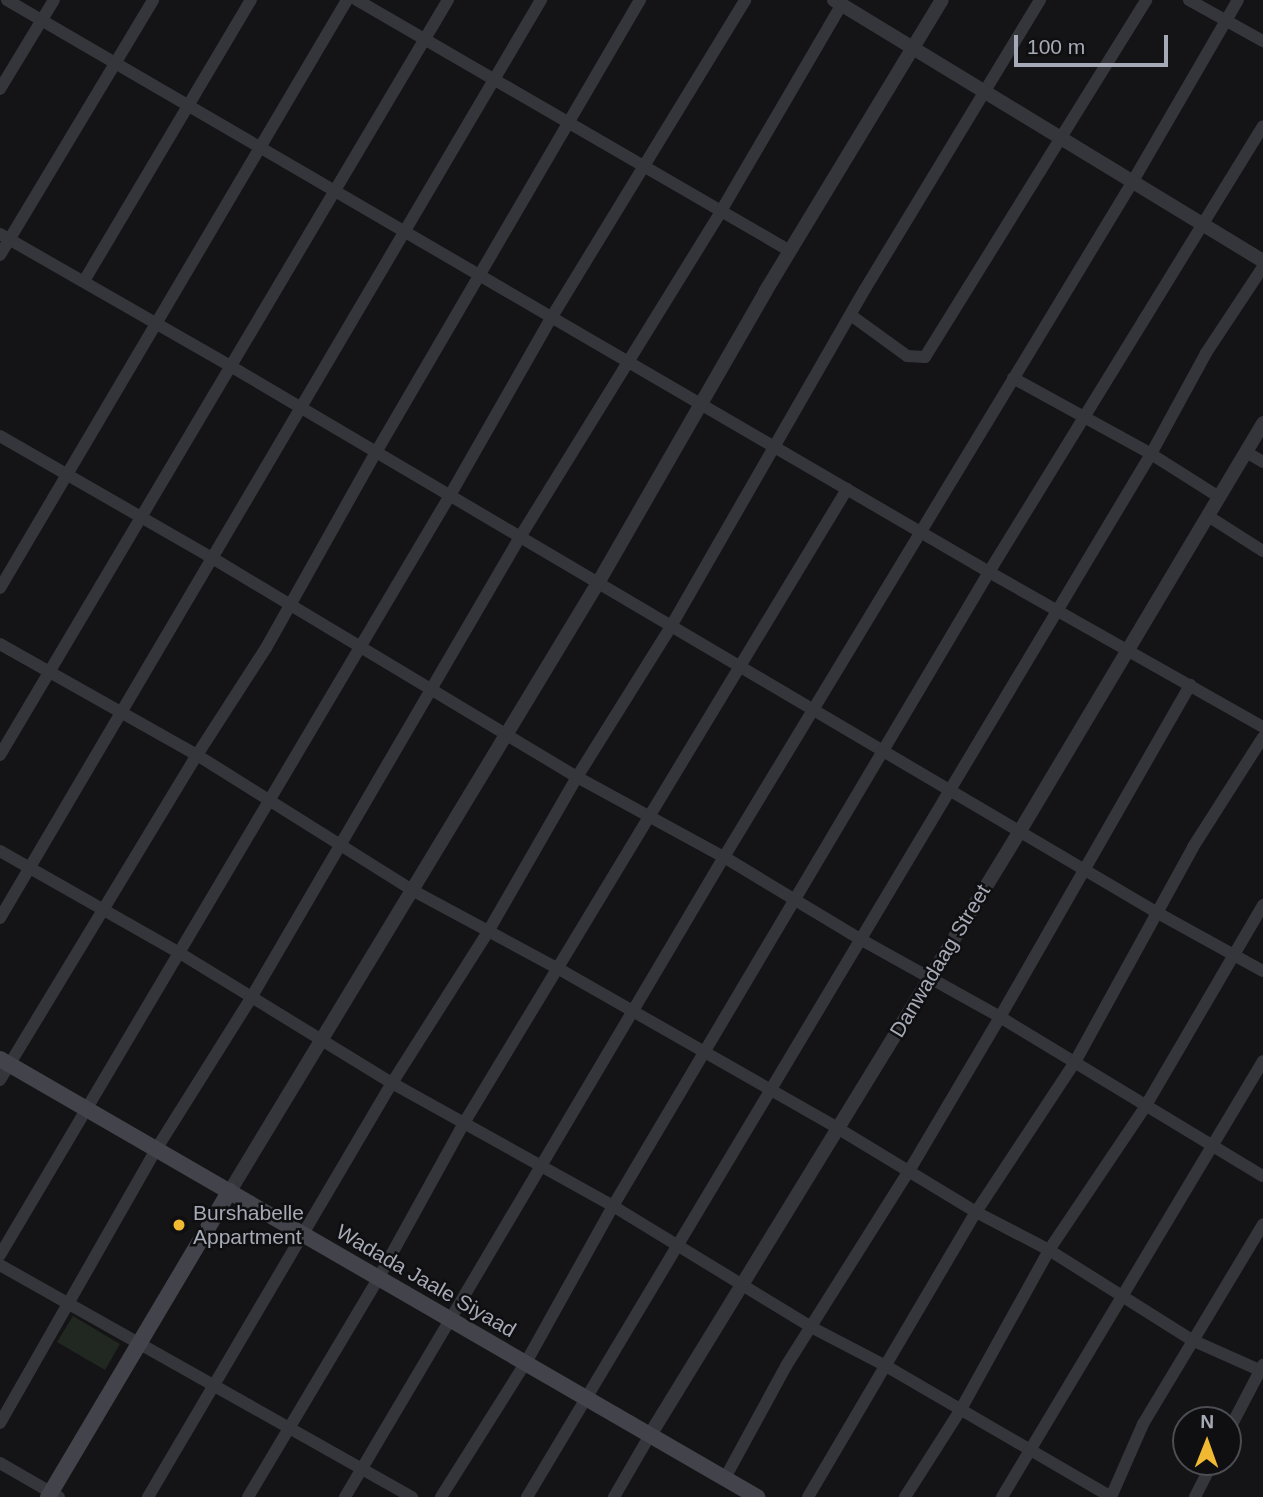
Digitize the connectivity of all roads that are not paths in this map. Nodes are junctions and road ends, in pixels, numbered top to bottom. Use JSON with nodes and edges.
{"nodes":[{"id":1,"x":7,"y":0,"type":"edge"},
{"id":2,"x":54,"y":0,"type":"edge"},
{"id":3,"x":153,"y":0,"type":"edge"},
{"id":4,"x":251,"y":0,"type":"edge"},
{"id":5,"x":347,"y":0,"type":"edge"},
{"id":6,"x":357,"y":0,"type":"edge"},
{"id":7,"x":448,"y":0,"type":"edge"},
{"id":8,"x":541,"y":0,"type":"edge"},
{"id":9,"x":640,"y":0,"type":"edge"},
{"id":10,"x":745,"y":0,"type":"edge"},
{"id":11,"x":1040,"y":0,"type":"edge"},
{"id":12,"x":1146,"y":0,"type":"edge"},
{"id":13,"x":1189,"y":0,"type":"edge"},
{"id":14,"x":1238,"y":0,"type":"edge"},
{"id":15,"x":940,"y":1,"type":"edge"},
{"id":16,"x":838,"y":2,"type":"edge"},
{"id":17,"x":1226,"y":20,"type":"junction"},
{"id":18,"x":41,"y":21,"type":"junction"},
{"id":19,"x":424,"y":41,"type":"junction"},
{"id":20,"x":1263,"y":41,"type":"edge"},
{"id":21,"x":914,"y":48,"type":"junction"},
{"id":22,"x":116,"y":63,"type":"junction"},
{"id":23,"x":492,"y":81,"type":"junction"},
{"id":24,"x":0,"y":89,"type":"edge"},
{"id":25,"x":985,"y":92,"type":"junction"},
{"id":26,"x":188,"y":103,"type":"junction"},
{"id":27,"x":568,"y":124,"type":"junction"},
{"id":28,"x":1263,"y":126,"type":"edge"},
{"id":29,"x":1061,"y":137,"type":"junction"},
{"id":30,"x":260,"y":148,"type":"junction"},
{"id":31,"x":643,"y":165,"type":"junction"},
{"id":32,"x":1133,"y":181,"type":"junction"},
{"id":33,"x":337,"y":191,"type":"junction"},
{"id":34,"x":721,"y":211,"type":"junction"},
{"id":35,"x":1204,"y":225,"type":"junction"},
{"id":36,"x":406,"y":232,"type":"junction"},
{"id":37,"x":5,"y":237,"type":"edge"},
{"id":38,"x":789,"y":250,"type":"junction"},
{"id":39,"x":0,"y":255,"type":"edge"},
{"id":40,"x":1263,"y":261,"type":"edge"},
{"id":41,"x":1263,"y":267,"type":"edge"},
{"id":42,"x":480,"y":274,"type":"junction"},
{"id":43,"x":84,"y":281,"type":"junction"},
{"id":44,"x":553,"y":315,"type":"junction"},
{"id":45,"x":852,"y":316,"type":"junction"},
{"id":46,"x":158,"y":324,"type":"junction"},
{"id":47,"x":628,"y":360,"type":"junction"},
{"id":48,"x":232,"y":367,"type":"junction"},
{"id":49,"x":1013,"y":378,"type":"junction"},
{"id":50,"x":702,"y":402,"type":"junction"},
{"id":51,"x":300,"y":407,"type":"junction"},
{"id":52,"x":1086,"y":419,"type":"junction"},
{"id":53,"x":1263,"y":423,"type":"edge"},
{"id":54,"x":0,"y":436,"type":"edge"},
{"id":55,"x":775,"y":446,"type":"junction"},
{"id":56,"x":1246,"y":452,"type":"junction"},
{"id":57,"x":375,"y":454,"type":"junction"},
{"id":58,"x":1151,"y":454,"type":"junction"},
{"id":59,"x":1263,"y":462,"type":"edge"},
{"id":60,"x":68,"y":476,"type":"junction"},
{"id":61,"x":847,"y":489,"type":"junction"},
{"id":62,"x":449,"y":497,"type":"junction"},
{"id":63,"x":1219,"y":497,"type":"junction"},
{"id":64,"x":1208,"y":516,"type":"junction"},
{"id":65,"x":143,"y":518,"type":"junction"},
{"id":66,"x":920,"y":531,"type":"junction"},
{"id":67,"x":520,"y":537,"type":"junction"},
{"id":68,"x":1263,"y":551,"type":"edge"},
{"id":69,"x":214,"y":559,"type":"junction"},
{"id":70,"x":989,"y":572,"type":"junction"},
{"id":71,"x":598,"y":583,"type":"junction"},
{"id":72,"x":0,"y":588,"type":"edge"},
{"id":73,"x":290,"y":607,"type":"junction"},
{"id":74,"x":1057,"y":610,"type":"junction"},
{"id":75,"x":670,"y":628,"type":"junction"},
{"id":76,"x":0,"y":644,"type":"edge"},
{"id":77,"x":358,"y":646,"type":"junction"},
{"id":78,"x":1129,"y":649,"type":"junction"},
{"id":79,"x":740,"y":667,"type":"junction"},
{"id":80,"x":48,"y":673,"type":"junction"},
{"id":81,"x":1190,"y":685,"type":"junction"},
{"id":82,"x":431,"y":691,"type":"junction"},
{"id":83,"x":813,"y":710,"type":"junction"},
{"id":84,"x":123,"y":713,"type":"junction"},
{"id":85,"x":1263,"y":727,"type":"edge"},
{"id":86,"x":505,"y":733,"type":"junction"},
{"id":87,"x":1263,"y":737,"type":"edge"},
{"id":88,"x":884,"y":750,"type":"junction"},
{"id":89,"x":0,"y":755,"type":"edge"},
{"id":90,"x":197,"y":755,"type":"junction"},
{"id":91,"x":577,"y":777,"type":"junction"},
{"id":92,"x":950,"y":790,"type":"junction"},
{"id":93,"x":270,"y":802,"type":"junction"},
{"id":94,"x":652,"y":817,"type":"junction"},
{"id":95,"x":1020,"y":831,"type":"junction"},
{"id":96,"x":342,"y":844,"type":"junction"},
{"id":97,"x":0,"y":851,"type":"edge"},
{"id":98,"x":724,"y":857,"type":"junction"},
{"id":99,"x":30,"y":868,"type":"junction"},
{"id":100,"x":1083,"y":868,"type":"junction"},
{"id":101,"x":412,"y":890,"type":"junction"},
{"id":102,"x":795,"y":900,"type":"junction"},
{"id":103,"x":1263,"y":905,"type":"edge"},
{"id":104,"x":103,"y":910,"type":"junction"},
{"id":105,"x":1156,"y":912,"type":"junction"},
{"id":106,"x":0,"y":918,"type":"edge"},
{"id":107,"x":489,"y":930,"type":"junction"},
{"id":108,"x":860,"y":939,"type":"junction"},
{"id":109,"x":178,"y":952,"type":"junction"},
{"id":110,"x":1233,"y":952,"type":"junction"},
{"id":111,"x":559,"y":969,"type":"junction"},
{"id":112,"x":1263,"y":971,"type":"edge"},
{"id":113,"x":929,"y":979,"type":"junction"},
{"id":114,"x":251,"y":998,"type":"junction"},
{"id":115,"x":632,"y":1012,"type":"junction"},
{"id":116,"x":1000,"y":1017,"type":"junction"},
{"id":117,"x":320,"y":1040,"type":"junction"},
{"id":118,"x":704,"y":1053,"type":"junction"},
{"id":119,"x":1263,"y":1060,"type":"edge"},
{"id":120,"x":5,"y":1062,"type":"edge"},
{"id":121,"x":1075,"y":1062,"type":"junction"},
{"id":122,"x":0,"y":1080,"type":"edge"},
{"id":123,"x":392,"y":1083,"type":"junction"},
{"id":124,"x":769,"y":1092,"type":"junction"},
{"id":125,"x":1145,"y":1107,"type":"junction"},
{"id":126,"x":85,"y":1108,"type":"junction"},
{"id":127,"x":464,"y":1123,"type":"junction"},
{"id":128,"x":839,"y":1129,"type":"junction"},
{"id":129,"x":1214,"y":1145,"type":"junction"},
{"id":130,"x":157,"y":1148,"type":"junction"},
{"id":131,"x":542,"y":1166,"type":"junction"},
{"id":132,"x":909,"y":1171,"type":"junction"},
{"id":133,"x":1263,"y":1176,"type":"edge"},
{"id":134,"x":230,"y":1191,"type":"junction"},
{"id":135,"x":613,"y":1206,"type":"junction"},
{"id":136,"x":976,"y":1212,"type":"junction"},
{"id":137,"x":1263,"y":1224,"type":"edge"},
{"id":138,"x":304,"y":1234,"type":"junction"},
{"id":139,"x":677,"y":1246,"type":"junction"},
{"id":140,"x":1049,"y":1250,"type":"junction"},
{"id":141,"x":0,"y":1255,"type":"edge"},
{"id":142,"x":0,"y":1265,"type":"edge"},
{"id":143,"x":379,"y":1277,"type":"junction"},
{"id":144,"x":743,"y":1286,"type":"junction"},
{"id":145,"x":1122,"y":1296,"type":"junction"},
{"id":146,"x":68,"y":1304,"type":"junction"},
{"id":147,"x":449,"y":1318,"type":"junction"},
{"id":148,"x":811,"y":1327,"type":"junction"},
{"id":149,"x":1192,"y":1340,"type":"junction"},
{"id":150,"x":139,"y":1343,"type":"junction"},
{"id":151,"x":525,"y":1363,"type":"junction"},
{"id":152,"x":886,"y":1366,"type":"junction"},
{"id":153,"x":1261,"y":1368,"type":"edge"},
{"id":154,"x":214,"y":1385,"type":"junction"},
{"id":155,"x":586,"y":1398,"type":"junction"},
{"id":156,"x":1241,"y":1406,"type":"edge"},
{"id":157,"x":961,"y":1409,"type":"junction"},
{"id":158,"x":0,"y":1423,"type":"edge"},
{"id":159,"x":290,"y":1428,"type":"junction"},
{"id":160,"x":650,"y":1435,"type":"junction"},
{"id":161,"x":1028,"y":1451,"type":"junction"},
{"id":162,"x":0,"y":1463,"type":"edge"},
{"id":163,"x":361,"y":1469,"type":"junction"},
{"id":164,"x":1206,"y":1476,"type":"edge"},
{"id":165,"x":726,"y":1478,"type":"junction"},
{"id":166,"x":53,"y":1495,"type":"edge"},
{"id":167,"x":148,"y":1497,"type":"edge"},
{"id":168,"x":248,"y":1497,"type":"edge"},
{"id":169,"x":345,"y":1497,"type":"edge"},
{"id":170,"x":412,"y":1497,"type":"edge"},
{"id":171,"x":441,"y":1497,"type":"edge"},
{"id":172,"x":527,"y":1497,"type":"edge"},
{"id":173,"x":614,"y":1497,"type":"edge"},
{"id":174,"x":757,"y":1497,"type":"edge"},
{"id":175,"x":808,"y":1497,"type":"edge"},
{"id":176,"x":905,"y":1497,"type":"edge"},
{"id":177,"x":1002,"y":1497,"type":"edge"},
{"id":178,"x":1111,"y":1497,"type":"edge"},
{"id":179,"x":1195,"y":1497,"type":"edge"}],
"edges":[{"from":1,"to":18,"type":"street"},
{"from":2,"to":18,"type":"street"},
{"from":3,"to":22,"type":"street"},
{"from":4,"to":26,"type":"street"},
{"from":5,"to":30,"type":"street"},
{"from":6,"to":19,"type":"street"},
{"from":7,"to":19,"type":"street"},
{"from":8,"to":23,"type":"street"},
{"from":9,"to":27,"type":"street"},
{"from":10,"to":31,"type":"street"},
{"from":11,"to":25,"type":"street"},
{"from":12,"to":29,"type":"street"},
{"from":13,"to":17,"type":"street"},
{"from":14,"to":17,"type":"street"},
{"from":15,"to":21,"type":"street"},
{"from":16,"to":21,"type":"street"},
{"from":16,"to":34,"type":"street"},
{"from":17,"to":20,"type":"street"},
{"from":17,"to":32,"type":"street"},
{"from":18,"to":22,"type":"street"},
{"from":18,"to":24,"type":"street"},
{"from":19,"to":23,"type":"street"},
{"from":19,"to":33,"type":"street"},
{"from":21,"to":25,"type":"street"},
{"from":21,"to":38,"type":"street"},
{"from":22,"to":26,"type":"street"},
{"from":22,"to":37,"type":"street"},
{"from":23,"to":27,"type":"street"},
{"from":23,"to":36,"type":"street"},
{"from":25,"to":29,"type":"street"},
{"from":25,"to":45,"type":"street"},
{"from":26,"to":30,"type":"street"},
{"from":26,"to":43,"type":"street"},
{"from":27,"to":31,"type":"street"},
{"from":27,"to":42,"type":"street"},
{"from":28,"to":35,"type":"street"},
{"from":29,"to":32,"type":"street"},
{"from":29,"to":45,"type":"street"},
{"from":30,"to":33,"type":"street"},
{"from":30,"to":46,"type":"street"},
{"from":31,"to":34,"type":"street"},
{"from":31,"to":44,"type":"street"},
{"from":32,"to":35,"type":"street"},
{"from":32,"to":49,"type":"street"},
{"from":33,"to":36,"type":"street"},
{"from":33,"to":48,"type":"street"},
{"from":34,"to":38,"type":"street"},
{"from":34,"to":47,"type":"street"},
{"from":35,"to":40,"type":"street"},
{"from":35,"to":52,"type":"street"},
{"from":36,"to":42,"type":"street"},
{"from":36,"to":51,"type":"street"},
{"from":37,"to":39,"type":"street"},
{"from":37,"to":43,"type":"street"},
{"from":38,"to":50,"type":"street"},
{"from":41,"to":58,"type":"street"},
{"from":42,"to":44,"type":"street"},
{"from":42,"to":57,"type":"street"},
{"from":43,"to":46,"type":"street"},
{"from":44,"to":47,"type":"street"},
{"from":44,"to":62,"type":"street"},
{"from":45,"to":55,"type":"street"},
{"from":46,"to":48,"type":"street"},
{"from":46,"to":60,"type":"street"},
{"from":47,"to":50,"type":"street"},
{"from":47,"to":67,"type":"street"},
{"from":48,"to":51,"type":"street"},
{"from":48,"to":65,"type":"street"},
{"from":49,"to":52,"type":"street"},
{"from":49,"to":66,"type":"street"},
{"from":50,"to":55,"type":"street"},
{"from":50,"to":71,"type":"street"},
{"from":51,"to":57,"type":"street"},
{"from":51,"to":69,"type":"street"},
{"from":52,"to":58,"type":"street"},
{"from":52,"to":70,"type":"street"},
{"from":53,"to":56,"type":"street","name":"Danwadaag Street"},
{"from":54,"to":60,"type":"street"},
{"from":55,"to":61,"type":"street"},
{"from":55,"to":75,"type":"street"},
{"from":56,"to":59,"type":"street"},
{"from":56,"to":63,"type":"street","name":"Danwadaag Street"},
{"from":57,"to":62,"type":"street"},
{"from":57,"to":73,"type":"street"},
{"from":58,"to":63,"type":"street"},
{"from":58,"to":74,"type":"street"},
{"from":60,"to":65,"type":"street"},
{"from":60,"to":72,"type":"street"},
{"from":61,"to":66,"type":"street"},
{"from":61,"to":79,"type":"street"},
{"from":62,"to":67,"type":"street"},
{"from":62,"to":77,"type":"street"},
{"from":63,"to":64,"type":"street","name":"Danwadaag Street"},
{"from":64,"to":68,"type":"street"},
{"from":64,"to":78,"type":"street","name":"Danwadaag Street"},
{"from":65,"to":69,"type":"street"},
{"from":65,"to":80,"type":"street"},
{"from":66,"to":70,"type":"street"},
{"from":66,"to":83,"type":"street"},
{"from":67,"to":71,"type":"street"},
{"from":67,"to":82,"type":"street"},
{"from":69,"to":73,"type":"street"},
{"from":69,"to":84,"type":"street"},
{"from":70,"to":74,"type":"street"},
{"from":70,"to":88,"type":"street"},
{"from":71,"to":75,"type":"street"},
{"from":71,"to":86,"type":"street"},
{"from":73,"to":77,"type":"street"},
{"from":73,"to":90,"type":"street"},
{"from":74,"to":78,"type":"street"},
{"from":74,"to":92,"type":"street"},
{"from":75,"to":79,"type":"street"},
{"from":75,"to":91,"type":"street"},
{"from":76,"to":80,"type":"street"},
{"from":77,"to":82,"type":"street"},
{"from":77,"to":93,"type":"street"},
{"from":78,"to":81,"type":"street"},
{"from":78,"to":95,"type":"street","name":"Danwadaag Street"},
{"from":79,"to":83,"type":"street"},
{"from":79,"to":94,"type":"street"},
{"from":80,"to":84,"type":"street"},
{"from":80,"to":89,"type":"street"},
{"from":81,"to":85,"type":"street"},
{"from":81,"to":100,"type":"street"},
{"from":82,"to":86,"type":"street"},
{"from":82,"to":96,"type":"street"},
{"from":83,"to":88,"type":"street"},
{"from":83,"to":98,"type":"street"},
{"from":84,"to":90,"type":"street"},
{"from":84,"to":99,"type":"street"},
{"from":86,"to":91,"type":"street"},
{"from":86,"to":101,"type":"street"},
{"from":87,"to":105,"type":"street"},
{"from":88,"to":92,"type":"street"},
{"from":88,"to":102,"type":"street"},
{"from":90,"to":93,"type":"street"},
{"from":90,"to":104,"type":"street"},
{"from":91,"to":94,"type":"street"},
{"from":91,"to":107,"type":"street"},
{"from":92,"to":95,"type":"street"},
{"from":92,"to":108,"type":"street"},
{"from":93,"to":96,"type":"street"},
{"from":93,"to":109,"type":"street"},
{"from":94,"to":98,"type":"street"},
{"from":94,"to":111,"type":"street"},
{"from":95,"to":100,"type":"street"},
{"from":95,"to":113,"type":"street","name":"Danwadaag Street"},
{"from":96,"to":101,"type":"street"},
{"from":96,"to":114,"type":"street"},
{"from":97,"to":99,"type":"street"},
{"from":98,"to":102,"type":"street"},
{"from":98,"to":115,"type":"street"},
{"from":99,"to":104,"type":"street"},
{"from":99,"to":106,"type":"street"},
{"from":100,"to":105,"type":"street"},
{"from":100,"to":116,"type":"street"},
{"from":101,"to":107,"type":"street"},
{"from":101,"to":117,"type":"street"},
{"from":102,"to":108,"type":"street"},
{"from":102,"to":118,"type":"street"},
{"from":103,"to":110,"type":"street"},
{"from":104,"to":109,"type":"street"},
{"from":104,"to":120,"type":"street"},
{"from":105,"to":110,"type":"street"},
{"from":105,"to":121,"type":"street"},
{"from":107,"to":111,"type":"street"},
{"from":107,"to":123,"type":"street"},
{"from":108,"to":113,"type":"street"},
{"from":108,"to":124,"type":"street"},
{"from":109,"to":114,"type":"street"},
{"from":109,"to":126,"type":"street"},
{"from":110,"to":112,"type":"street"},
{"from":110,"to":125,"type":"street"},
{"from":111,"to":115,"type":"street"},
{"from":111,"to":127,"type":"street"},
{"from":113,"to":116,"type":"street"},
{"from":113,"to":128,"type":"street","name":"Danwadaag Street"},
{"from":114,"to":117,"type":"street"},
{"from":114,"to":130,"type":"street"},
{"from":115,"to":118,"type":"street"},
{"from":115,"to":131,"type":"street"},
{"from":116,"to":121,"type":"street"},
{"from":116,"to":132,"type":"street"},
{"from":117,"to":123,"type":"street"},
{"from":117,"to":134,"type":"street"},
{"from":118,"to":124,"type":"street"},
{"from":118,"to":135,"type":"street"},
{"from":119,"to":129,"type":"street"},
{"from":120,"to":122,"type":"street"},
{"from":120,"to":126,"type":"main road","name":"Wadada Jaale Siyaad"},
{"from":121,"to":125,"type":"street"},
{"from":121,"to":136,"type":"street"},
{"from":123,"to":127,"type":"street"},
{"from":123,"to":138,"type":"street"},
{"from":124,"to":128,"type":"street"},
{"from":124,"to":139,"type":"street"},
{"from":125,"to":129,"type":"street"},
{"from":125,"to":140,"type":"street"},
{"from":126,"to":130,"type":"main road","name":"Wadada Jaale Siyaad"},
{"from":126,"to":141,"type":"street"},
{"from":127,"to":131,"type":"street"},
{"from":127,"to":143,"type":"street"},
{"from":128,"to":132,"type":"street"},
{"from":128,"to":144,"type":"street","name":"Danwadaag Street"},
{"from":129,"to":133,"type":"street"},
{"from":129,"to":145,"type":"street"},
{"from":130,"to":134,"type":"main road","name":"Wadada Jaale Siyaad"},
{"from":130,"to":146,"type":"street"},
{"from":131,"to":135,"type":"street"},
{"from":131,"to":147,"type":"street"},
{"from":132,"to":136,"type":"street"},
{"from":132,"to":148,"type":"street"},
{"from":134,"to":138,"type":"main road","name":"Wadada Jaale Siyaad"},
{"from":134,"to":150,"type":"main road"},
{"from":135,"to":139,"type":"street"},
{"from":135,"to":151,"type":"street"},
{"from":136,"to":140,"type":"street"},
{"from":136,"to":152,"type":"street"},
{"from":137,"to":149,"type":"street"},
{"from":138,"to":143,"type":"main road","name":"Wadada Jaale Siyaad"},
{"from":138,"to":154,"type":"street"},
{"from":139,"to":144,"type":"street"},
{"from":139,"to":155,"type":"street"},
{"from":140,"to":145,"type":"street"},
{"from":140,"to":157,"type":"street"},
{"from":142,"to":146,"type":"street"},
{"from":143,"to":147,"type":"main road","name":"Wadada Jaale Siyaad"},
{"from":143,"to":159,"type":"street"},
{"from":144,"to":148,"type":"street"},
{"from":144,"to":160,"type":"street","name":"Danwadaag Street"},
{"from":145,"to":149,"type":"street"},
{"from":145,"to":161,"type":"street"},
{"from":146,"to":150,"type":"street"},
{"from":146,"to":158,"type":"street"},
{"from":147,"to":151,"type":"main road","name":"Wadada Jaale Siyaad"},
{"from":147,"to":163,"type":"street"},
{"from":148,"to":152,"type":"street"},
{"from":148,"to":165,"type":"street"},
{"from":149,"to":153,"type":"street"},
{"from":149,"to":178,"type":"street"},
{"from":150,"to":154,"type":"street"},
{"from":150,"to":166,"type":"main road"},
{"from":151,"to":155,"type":"main road","name":"Wadada Jaale Siyaad"},
{"from":151,"to":171,"type":"street"},
{"from":152,"to":157,"type":"street"},
{"from":152,"to":175,"type":"street"},
{"from":153,"to":156,"type":"street"},
{"from":154,"to":159,"type":"street"},
{"from":154,"to":167,"type":"street"},
{"from":155,"to":160,"type":"main road","name":"Wadada Jaale Siyaad"},
{"from":155,"to":172,"type":"street"},
{"from":157,"to":161,"type":"street"},
{"from":157,"to":176,"type":"street"},
{"from":159,"to":163,"type":"street"},
{"from":159,"to":168,"type":"street"},
{"from":160,"to":165,"type":"main road","name":"Wadada Jaale Siyaad"},
{"from":160,"to":173,"type":"street","name":"Danwadaag Street"},
{"from":161,"to":177,"type":"street"},
{"from":161,"to":178,"type":"street"},
{"from":162,"to":166,"type":"street"},
{"from":163,"to":169,"type":"street"},
{"from":163,"to":170,"type":"street"},
{"from":164,"to":179,"type":"street"},
{"from":165,"to":174,"type":"main road","name":"Wadada Jaale Siyaad"}]}
